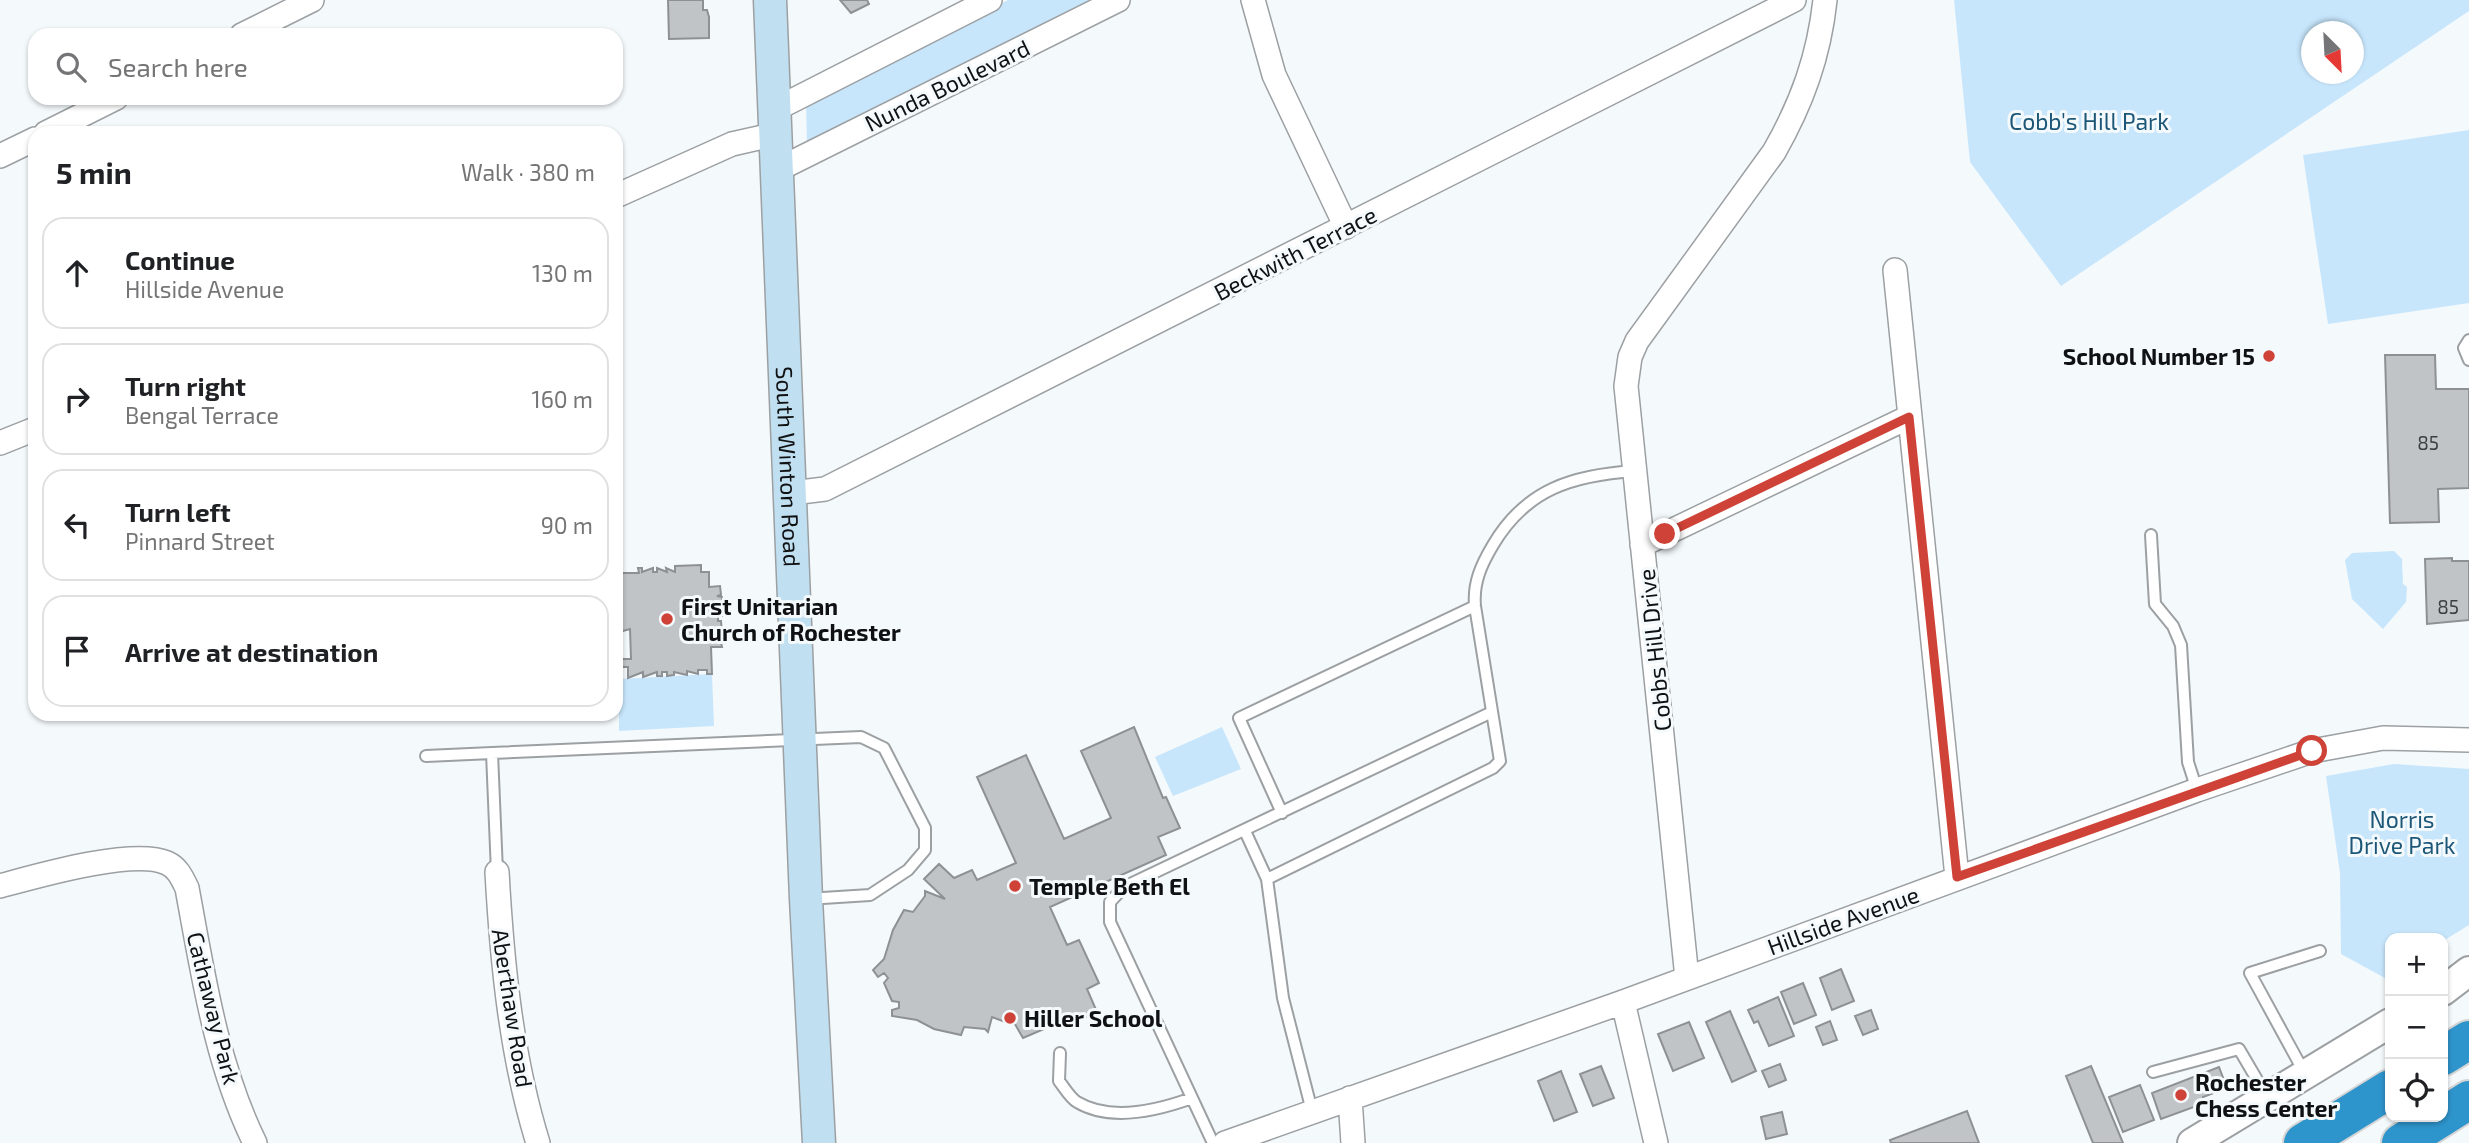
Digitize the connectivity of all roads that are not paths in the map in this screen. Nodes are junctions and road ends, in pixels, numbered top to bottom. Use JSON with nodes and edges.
{"nodes":[{"id":1,"x":313,"y":0,"type":"edge"},
{"id":2,"x":770,"y":0,"type":"edge"},
{"id":3,"x":990,"y":0,"type":"edge"},
{"id":4,"x":1118,"y":0,"type":"edge"},
{"id":5,"x":1253,"y":0,"type":"edge"},
{"id":6,"x":1794,"y":0,"type":"edge"},
{"id":7,"x":1825,"y":0,"type":"edge"},
{"id":8,"x":256,"y":28,"type":"edge"},
{"id":9,"x":102,"y":105,"type":"edge"},
{"id":10,"x":775,"y":122,"type":"junction"},
{"id":11,"x":60,"y":126,"type":"edge"},
{"id":12,"x":28,"y":142,"type":"edge"},
{"id":13,"x":0,"y":156,"type":"edge"},
{"id":14,"x":777,"y":170,"type":"junction"},
{"id":15,"x":623,"y":193,"type":"edge"},
{"id":16,"x":1346,"y":227,"type":"junction"},
{"id":17,"x":1895,"y":270,"type":"dead end"},
{"id":18,"x":2469,"y":340,"type":"edge"},
{"id":19,"x":2469,"y":360,"type":"edge"},
{"id":20,"x":1909,"y":417,"type":"junction"},
{"id":21,"x":28,"y":432,"type":"edge"},
{"id":22,"x":0,"y":443,"type":"edge"},
{"id":23,"x":1635,"y":471,"type":"junction"},
{"id":24,"x":792,"y":493,"type":"junction"},
{"id":25,"x":2151,"y":535,"type":"dead end"},
{"id":26,"x":1643,"y":545,"type":"junction"},
{"id":27,"x":1475,"y":606,"type":"junction"},
{"id":28,"x":1492,"y":712,"type":"junction"},
{"id":29,"x":800,"y":740,"type":"junction"},
{"id":30,"x":2469,"y":740,"type":"edge"},
{"id":31,"x":492,"y":753,"type":"junction"},
{"id":32,"x":426,"y":756,"type":"dead end"},
{"id":33,"x":2197,"y":790,"type":"junction"},
{"id":34,"x":1282,"y":813,"type":"junction"},
{"id":35,"x":1245,"y":831,"type":"junction"},
{"id":36,"x":497,"y":872,"type":"joint"},
{"id":37,"x":1957,"y":877,"type":"junction"},
{"id":38,"x":1267,"y":879,"type":"junction"},
{"id":39,"x":0,"y":886,"type":"edge"},
{"id":40,"x":806,"y":899,"type":"junction"},
{"id":41,"x":2320,"y":951,"type":"dead end"},
{"id":42,"x":2469,"y":971,"type":"edge"},
{"id":43,"x":1688,"y":978,"type":"junction"},
{"id":44,"x":2448,"y":987,"type":"edge"},
{"id":45,"x":1623,"y":1002,"type":"junction"},
{"id":46,"x":2385,"y":1026,"type":"edge"},
{"id":47,"x":2469,"y":1040,"type":"edge"},
{"id":48,"x":1060,"y":1053,"type":"dead end"},
{"id":49,"x":2448,"y":1053,"type":"edge"},
{"id":50,"x":2153,"y":1072,"type":"dead end"},
{"id":51,"x":2305,"y":1074,"type":"junction"},
{"id":52,"x":2385,"y":1092,"type":"edge"},
{"id":53,"x":2268,"y":1097,"type":"junction"},
{"id":54,"x":1192,"y":1098,"type":"junction"},
{"id":55,"x":1350,"y":1098,"type":"junction"},
{"id":56,"x":2469,"y":1100,"type":"edge"},
{"id":57,"x":1312,"y":1111,"type":"junction"},
{"id":58,"x":255,"y":1143,"type":"edge"},
{"id":59,"x":538,"y":1143,"type":"edge"},
{"id":60,"x":819,"y":1143,"type":"edge"},
{"id":61,"x":1213,"y":1143,"type":"edge"},
{"id":62,"x":1224,"y":1143,"type":"edge"},
{"id":63,"x":1353,"y":1143,"type":"edge"},
{"id":64,"x":1656,"y":1143,"type":"edge"},
{"id":65,"x":2192,"y":1143,"type":"edge"},
{"id":66,"x":2303,"y":1143,"type":"edge"},
{"id":67,"x":2402,"y":1143,"type":"edge"}],
"edges":[{"from":1,"to":8,"type":"street"},
{"from":2,"to":10,"type":"main road","name":"South Winton Road"},
{"from":3,"to":10,"type":"street"},
{"from":4,"to":14,"type":"street","name":"Nunda Boulevard"},
{"from":5,"to":16,"type":"street"},
{"from":6,"to":16,"type":"street","name":"Beckwith Terrace"},
{"from":7,"to":23,"type":"street","name":"Cobbs Hill Drive"},
{"from":9,"to":11,"type":"street"},
{"from":10,"to":14,"type":"main road","name":"South Winton Road"},
{"from":10,"to":15,"type":"street"},
{"from":12,"to":13,"type":"street"},
{"from":14,"to":24,"type":"main road","name":"South Winton Road"},
{"from":16,"to":24,"type":"street","name":"Beckwith Terrace"},
{"from":17,"to":20,"type":"street"},
{"from":18,"to":19,"type":"lane"},
{"from":20,"to":26,"type":"street"},
{"from":20,"to":37,"type":"street"},
{"from":21,"to":22,"type":"street"},
{"from":23,"to":26,"type":"street","name":"Cobbs Hill Drive"},
{"from":23,"to":27,"type":"lane"},
{"from":24,"to":29,"type":"main road","name":"South Winton Road"},
{"from":25,"to":33,"type":"lane"},
{"from":26,"to":43,"type":"street","name":"Cobbs Hill Drive"},
{"from":27,"to":28,"type":"lane"},
{"from":27,"to":34,"type":"lane"},
{"from":28,"to":34,"type":"lane"},
{"from":28,"to":38,"type":"lane"},
{"from":29,"to":31,"type":"lane"},
{"from":29,"to":40,"type":"main road","name":"South Winton Road"},
{"from":29,"to":40,"type":"lane"},
{"from":30,"to":33,"type":"street","name":"Hillside Avenue"},
{"from":31,"to":32,"type":"lane"},
{"from":31,"to":36,"type":"lane"},
{"from":33,"to":37,"type":"street","name":"Hillside Avenue"},
{"from":34,"to":35,"type":"lane"},
{"from":35,"to":38,"type":"lane"},
{"from":35,"to":54,"type":"lane"},
{"from":36,"to":59,"type":"street","name":"Aberthaw Road"},
{"from":37,"to":43,"type":"street","name":"Hillside Avenue"},
{"from":38,"to":57,"type":"lane"},
{"from":39,"to":58,"type":"street","name":"Cathaway Park"},
{"from":40,"to":60,"type":"main road","name":"South Winton Road"},
{"from":41,"to":51,"type":"lane"},
{"from":42,"to":44,"type":"street"},
{"from":43,"to":45,"type":"street","name":"Hillside Avenue"},
{"from":45,"to":55,"type":"street","name":"Hillside Avenue"},
{"from":45,"to":64,"type":"street"},
{"from":46,"to":51,"type":"street"},
{"from":47,"to":49,"type":"highway"},
{"from":48,"to":54,"type":"lane"},
{"from":50,"to":53,"type":"lane"},
{"from":51,"to":53,"type":"street"},
{"from":52,"to":66,"type":"highway"},
{"from":53,"to":65,"type":"street"},
{"from":54,"to":61,"type":"lane"},
{"from":55,"to":57,"type":"street","name":"Hillside Avenue"},
{"from":55,"to":63,"type":"street"},
{"from":56,"to":67,"type":"highway"},
{"from":57,"to":62,"type":"street","name":"Hillside Avenue"}]}
